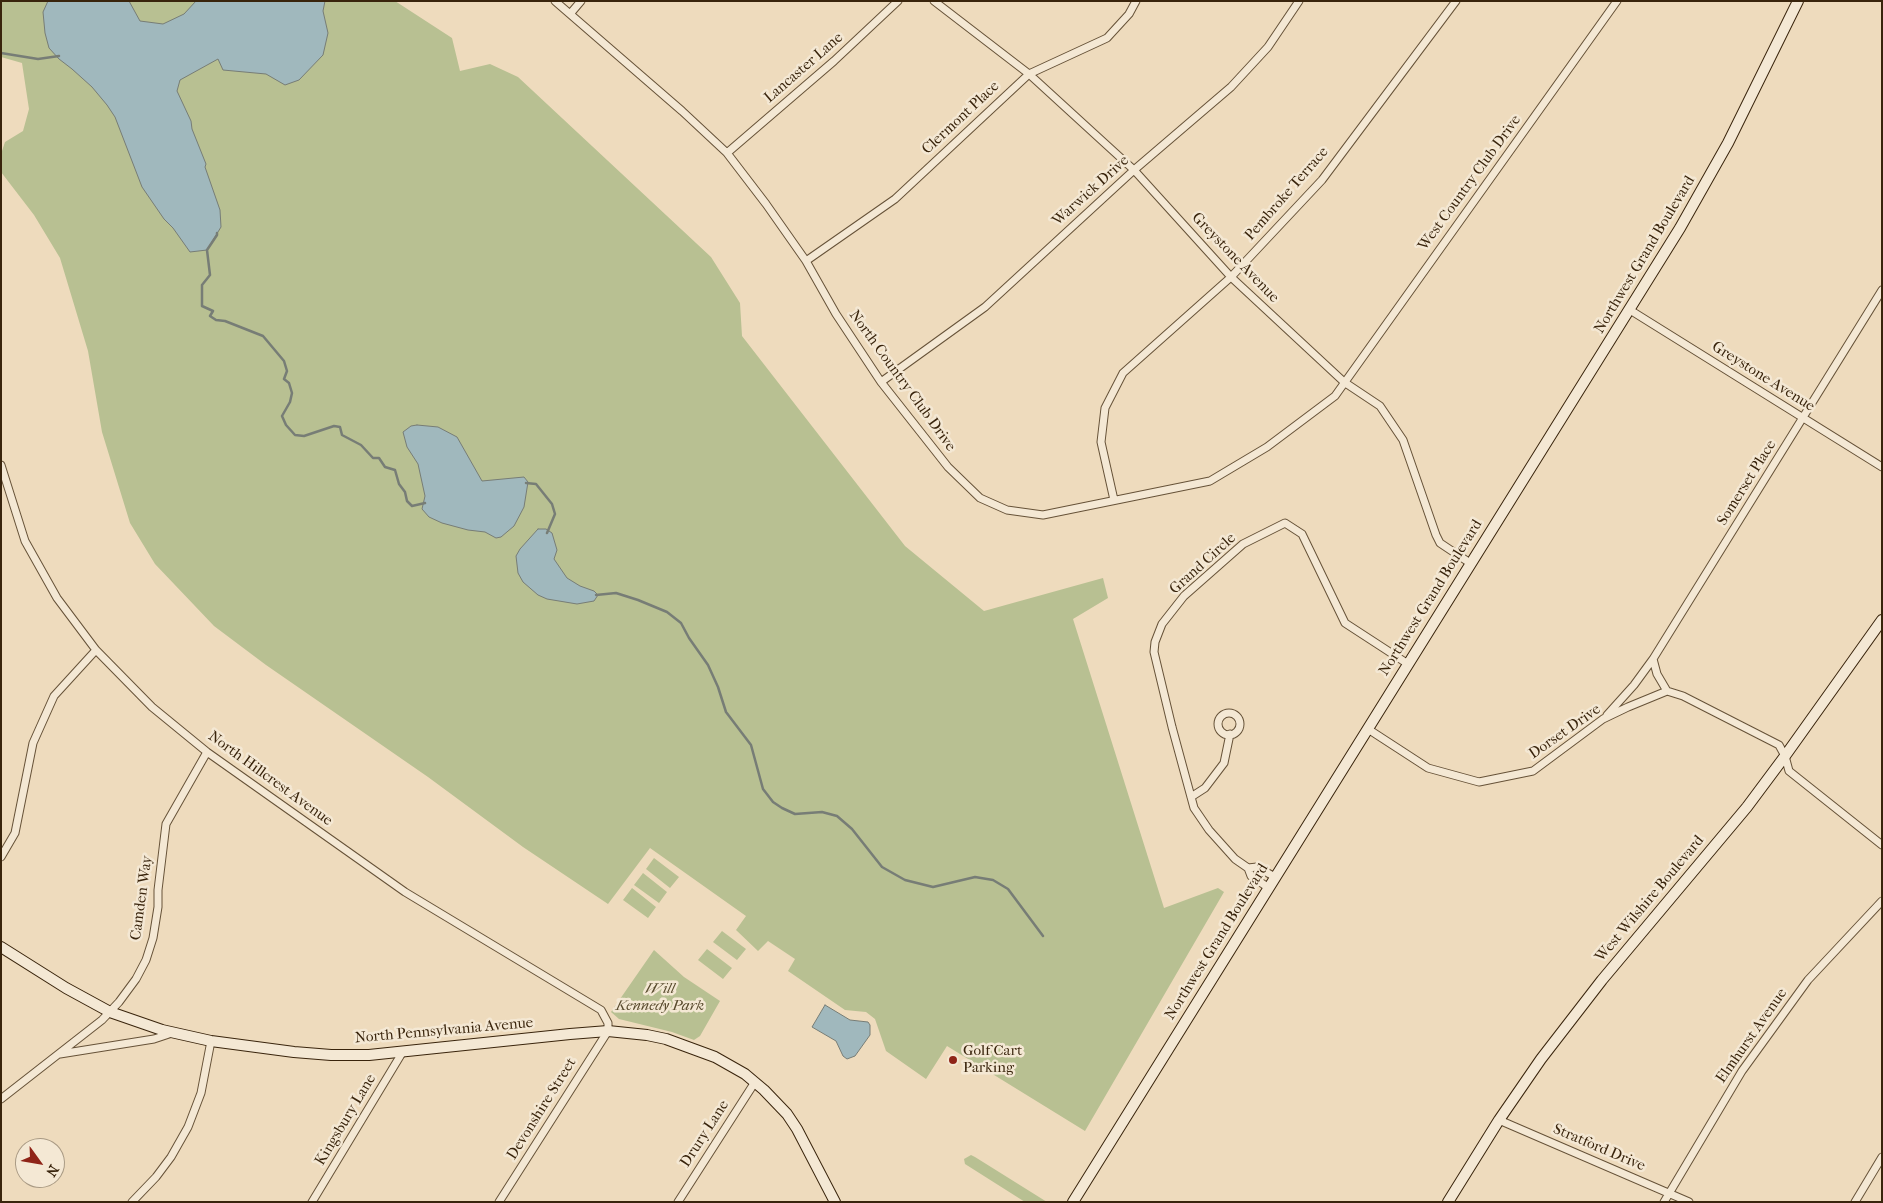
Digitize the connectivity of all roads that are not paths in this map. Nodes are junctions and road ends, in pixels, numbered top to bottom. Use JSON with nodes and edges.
{"nodes":[{"id":1,"x":556,"y":1,"type":"edge"},
{"id":2,"x":581,"y":1,"type":"edge"},
{"id":3,"x":898,"y":1,"type":"edge"},
{"id":4,"x":934,"y":1,"type":"edge"},
{"id":5,"x":1136,"y":1,"type":"edge"},
{"id":6,"x":1299,"y":1,"type":"edge"},
{"id":7,"x":1456,"y":1,"type":"edge"},
{"id":8,"x":1618,"y":1,"type":"edge"},
{"id":9,"x":1798,"y":1,"type":"edge"},
{"id":10,"x":570,"y":14,"type":"junction"},
{"id":11,"x":1028,"y":74,"type":"junction"},
{"id":12,"x":727,"y":153,"type":"junction"},
{"id":13,"x":1134,"y":170,"type":"junction"},
{"id":14,"x":806,"y":261,"type":"junction"},
{"id":15,"x":1231,"y":277,"type":"junction"},
{"id":16,"x":1882,"y":290,"type":"edge"},
{"id":17,"x":1630,"y":310,"type":"junction"},
{"id":18,"x":881,"y":382,"type":"junction"},
{"id":19,"x":1344,"y":382,"type":"junction"},
{"id":20,"x":1803,"y":418,"type":"junction"},
{"id":21,"x":1,"y":465,"type":"edge"},
{"id":22,"x":1882,"y":467,"type":"edge"},
{"id":23,"x":1114,"y":500,"type":"junction"},
{"id":24,"x":1470,"y":563,"type":"junction"},
{"id":25,"x":1882,"y":620,"type":"edge"},
{"id":26,"x":96,"y":650,"type":"junction"},
{"id":27,"x":1653,"y":659,"type":"junction"},
{"id":28,"x":1408,"y":664,"type":"junction"},
{"id":29,"x":1667,"y":691,"type":"junction"},
{"id":30,"x":1604,"y":719,"type":"junction"},
{"id":31,"x":1368,"y":729,"type":"junction"},
{"id":32,"x":1230,"y":734,"type":"dead end"},
{"id":33,"x":207,"y":752,"type":"junction"},
{"id":34,"x":1785,"y":756,"type":"junction"},
{"id":35,"x":1191,"y":797,"type":"junction"},
{"id":36,"x":1882,"y":845,"type":"edge"},
{"id":37,"x":1,"y":856,"type":"edge"},
{"id":38,"x":1248,"y":868,"type":"junction"},
{"id":39,"x":1276,"y":877,"type":"junction"},
{"id":40,"x":1269,"y":888,"type":"junction"},
{"id":41,"x":1882,"y":901,"type":"edge"},
{"id":42,"x":1,"y":947,"type":"edge"},
{"id":43,"x":110,"y":1012,"type":"junction"},
{"id":44,"x":608,"y":1031,"type":"junction"},
{"id":45,"x":172,"y":1033,"type":"junction"},
{"id":46,"x":211,"y":1041,"type":"junction"},
{"id":47,"x":402,"y":1053,"type":"junction"},
{"id":48,"x":60,"y":1054,"type":"junction"},
{"id":49,"x":755,"y":1082,"type":"junction"},
{"id":50,"x":1,"y":1099,"type":"edge"},
{"id":51,"x":1499,"y":1120,"type":"junction"},
{"id":52,"x":1882,"y":1157,"type":"edge"},
{"id":53,"x":1669,"y":1193,"type":"junction"},
{"id":54,"x":132,"y":1202,"type":"edge"},
{"id":55,"x":312,"y":1202,"type":"edge"},
{"id":56,"x":499,"y":1202,"type":"edge"},
{"id":57,"x":678,"y":1202,"type":"edge"},
{"id":58,"x":835,"y":1202,"type":"edge"},
{"id":59,"x":1074,"y":1202,"type":"edge"},
{"id":60,"x":1448,"y":1202,"type":"edge"},
{"id":61,"x":1664,"y":1202,"type":"edge"},
{"id":62,"x":1689,"y":1202,"type":"edge"},
{"id":63,"x":1855,"y":1202,"type":"edge"}],
"edges":[{"from":1,"to":10,"type":"street","name":"North Country Club Drive"},
{"from":2,"to":10,"type":"street"},
{"from":3,"to":12,"type":"street","name":"Lancaster Lane"},
{"from":4,"to":11,"type":"street","name":"Greystone Avenue"},
{"from":5,"to":11,"type":"street","name":"Clermont Place"},
{"from":6,"to":13,"type":"street","name":"Warwick Drive"},
{"from":7,"to":15,"type":"street","name":"Pembroke Terrace"},
{"from":8,"to":19,"type":"street","name":"West Country Club Drive"},
{"from":9,"to":17,"type":"street","name":"Northwest Grand Boulevard"},
{"from":10,"to":12,"type":"street","name":"North Country Club Drive"},
{"from":11,"to":13,"type":"street","name":"Greystone Avenue"},
{"from":11,"to":14,"type":"street","name":"Clermont Place"},
{"from":12,"to":14,"type":"street","name":"North Country Club Drive"},
{"from":13,"to":15,"type":"street","name":"Greystone Avenue"},
{"from":13,"to":18,"type":"street","name":"Warwick Drive"},
{"from":14,"to":18,"type":"street","name":"North Country Club Drive"},
{"from":15,"to":19,"type":"street","name":"Greystone Avenue"},
{"from":15,"to":23,"type":"street","name":"Pembroke Terrace"},
{"from":16,"to":20,"type":"street","name":"Somerset Place"},
{"from":17,"to":20,"type":"street","name":"Greystone Avenue"},
{"from":17,"to":24,"type":"street","name":"Northwest Grand Boulevard"},
{"from":18,"to":23,"type":"street","name":"North Country Club Drive"},
{"from":19,"to":23,"type":"street","name":"North Country Club Drive"},
{"from":19,"to":24,"type":"street","name":"Greystone Avenue"},
{"from":20,"to":22,"type":"street","name":"Greystone Avenue"},
{"from":20,"to":27,"type":"street","name":"Somerset Place"},
{"from":21,"to":26,"type":"street","name":"North Hillcrest Avenue"},
{"from":24,"to":28,"type":"street","name":"Northwest Grand Boulevard"},
{"from":25,"to":34,"type":"street","name":"West Wilshire Boulevard"},
{"from":26,"to":33,"type":"street","name":"North Hillcrest Avenue"},
{"from":26,"to":37,"type":"street"},
{"from":27,"to":29,"type":"street"},
{"from":27,"to":30,"type":"street","name":"Somerset Place"},
{"from":28,"to":31,"type":"street","name":"Northwest Grand Boulevard"},
{"from":28,"to":35,"type":"street","name":"Grand Circle"},
{"from":29,"to":30,"type":"street","name":"Dorset Drive"},
{"from":29,"to":34,"type":"street"},
{"from":30,"to":31,"type":"street","name":"Dorset Drive"},
{"from":31,"to":39,"type":"street","name":"Northwest Grand Boulevard"},
{"from":32,"to":35,"type":"street"},
{"from":33,"to":43,"type":"street","name":"Camden Way"},
{"from":33,"to":44,"type":"street","name":"North Hillcrest Avenue"},
{"from":34,"to":36,"type":"street"},
{"from":34,"to":51,"type":"street","name":"West Wilshire Boulevard"},
{"from":35,"to":38,"type":"street","name":"Grand Circle"},
{"from":38,"to":39,"type":"street","name":"Grand Circle"},
{"from":38,"to":40,"type":"street","name":"Grand Circle"},
{"from":39,"to":40,"type":"street","name":"Northwest Grand Boulevard"},
{"from":40,"to":59,"type":"street","name":"Northwest Grand Boulevard"},
{"from":41,"to":53,"type":"street","name":"Elmhurst Avenue"},
{"from":42,"to":43,"type":"street","name":"North Pennsylvania Avenue"},
{"from":43,"to":45,"type":"street","name":"North Pennsylvania Avenue"},
{"from":43,"to":48,"type":"street","name":"Camden Way"},
{"from":44,"to":47,"type":"street","name":"North Pennsylvania Avenue"},
{"from":44,"to":49,"type":"street","name":"North Pennsylvania Avenue"},
{"from":44,"to":56,"type":"street","name":"Devonshire Street"},
{"from":45,"to":46,"type":"street","name":"North Pennsylvania Avenue"},
{"from":45,"to":48,"type":"street","name":"Camden Way"},
{"from":46,"to":47,"type":"street","name":"North Pennsylvania Avenue"},
{"from":46,"to":54,"type":"street"},
{"from":47,"to":55,"type":"street","name":"Kingsbury Lane"},
{"from":48,"to":50,"type":"street","name":"Camden Way"},
{"from":49,"to":57,"type":"street","name":"Drury Lane"},
{"from":49,"to":58,"type":"street","name":"North Pennsylvania Avenue"},
{"from":51,"to":53,"type":"street","name":"Stratford Drive"},
{"from":51,"to":60,"type":"street","name":"West Wilshire Boulevard"},
{"from":52,"to":63,"type":"street"},
{"from":53,"to":61,"type":"street","name":"Elmhurst Avenue"},
{"from":53,"to":62,"type":"street","name":"Stratford Drive"}]}
